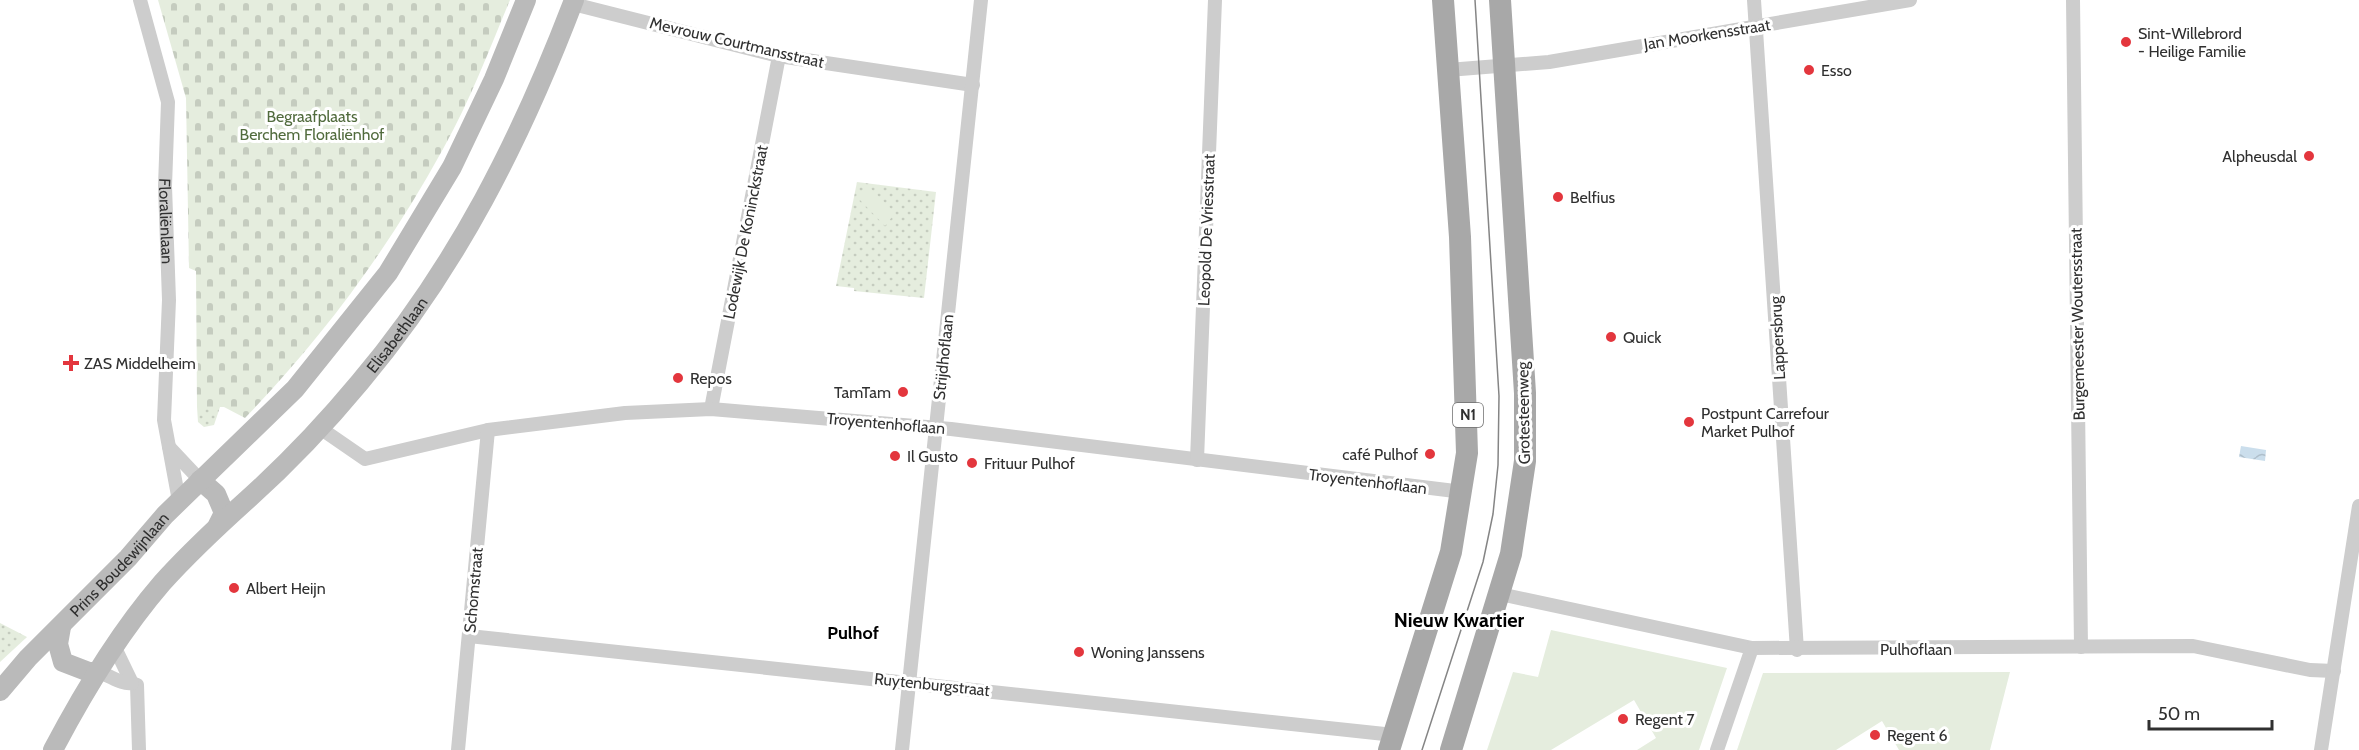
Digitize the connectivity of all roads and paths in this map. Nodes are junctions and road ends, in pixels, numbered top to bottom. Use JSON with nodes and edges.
{"nodes":[{"id":1,"x":140,"y":0,"type":"edge"},
{"id":2,"x":526,"y":0,"type":"edge"},
{"id":3,"x":981,"y":0,"type":"edge"},
{"id":4,"x":1215,"y":0,"type":"edge"},
{"id":5,"x":1443,"y":0,"type":"edge"},
{"id":6,"x":1500,"y":0,"type":"edge"},
{"id":7,"x":1754,"y":0,"type":"edge"},
{"id":8,"x":1910,"y":0,"type":"edge"},
{"id":9,"x":2073,"y":0,"type":"edge"},
{"id":10,"x":574,"y":2,"type":"edge"},
{"id":11,"x":1758,"y":26,"type":"junction"},
{"id":12,"x":779,"y":56,"type":"junction"},
{"id":13,"x":1504,"y":67,"type":"junction"},
{"id":14,"x":1448,"y":70,"type":"junction"},
{"id":15,"x":973,"y":85,"type":"junction"},
{"id":16,"x":711,"y":409,"type":"junction"},
{"id":17,"x":935,"y":427,"type":"junction"},
{"id":18,"x":320,"y":428,"type":"junction"},
{"id":19,"x":488,"y":430,"type":"junction"},
{"id":20,"x":167,"y":445,"type":"junction"},
{"id":21,"x":1197,"y":460,"type":"junction"},
{"id":22,"x":200,"y":480,"type":"junction"},
{"id":23,"x":1463,"y":492,"type":"junction"},
{"id":24,"x":179,"y":501,"type":"junction"},
{"id":25,"x":2359,"y":507,"type":"edge"},
{"id":26,"x":218,"y":525,"type":"junction"},
{"id":27,"x":1500,"y":594,"type":"junction"},
{"id":28,"x":61,"y":627,"type":"junction"},
{"id":29,"x":469,"y":636,"type":"junction"},
{"id":30,"x":115,"y":642,"type":"junction"},
{"id":31,"x":2080,"y":647,"type":"junction"},
{"id":32,"x":1752,"y":648,"type":"junction"},
{"id":33,"x":1797,"y":650,"type":"junction"},
{"id":34,"x":2334,"y":671,"type":"junction"},
{"id":35,"x":97,"y":672,"type":"junction"},
{"id":36,"x":910,"y":682,"type":"junction"},
{"id":37,"x":132,"y":683,"type":"junction"},
{"id":38,"x":0,"y":691,"type":"edge"},
{"id":39,"x":1392,"y":742,"type":"edge"},
{"id":40,"x":53,"y":750,"type":"edge"},
{"id":41,"x":139,"y":750,"type":"edge"},
{"id":42,"x":458,"y":750,"type":"edge"},
{"id":43,"x":902,"y":750,"type":"edge"},
{"id":44,"x":1451,"y":750,"type":"edge"},
{"id":45,"x":1718,"y":750,"type":"edge"},
{"id":46,"x":2321,"y":750,"type":"edge"}],
"edges":[{"from":1,"to":20,"type":"street","name":"Floraliënlaan"},
{"from":2,"to":22,"type":"main road"},
{"from":3,"to":15,"type":"street","name":"Strijdhoflaan"},
{"from":4,"to":21,"type":"street","name":"Leopold De Vriesstraat"},
{"from":5,"to":14,"type":"main road","number":"N1"},
{"from":6,"to":13,"type":"main road","name":"Grotesteenweg"},
{"from":7,"to":11,"type":"street","name":"Lappersbrug"},
{"from":8,"to":11,"type":"street","name":"Jan Moorkensstraat"},
{"from":9,"to":31,"type":"street","name":"Burgemeester Woutersstraat"},
{"from":10,"to":12,"type":"street","name":"Mevrouw Courtmansstraat"},
{"from":10,"to":18,"type":"main road","name":"Elisabethlaan"},
{"from":11,"to":13,"type":"street","name":"Jan Moorkensstraat"},
{"from":11,"to":33,"type":"street","name":"Lappersbrug"},
{"from":12,"to":15,"type":"street","name":"Mevrouw Courtmansstraat"},
{"from":12,"to":16,"type":"street","name":"Lodewijk De Koninckstraat"},
{"from":13,"to":14,"type":"street"},
{"from":13,"to":27,"type":"main road","name":"Grotesteenweg"},
{"from":14,"to":23,"type":"main road","number":"N1"},
{"from":15,"to":17,"type":"street","name":"Strijdhoflaan"},
{"from":16,"to":17,"type":"street","name":"Troyentenhoflaan"},
{"from":16,"to":19,"type":"street","name":"Troyentenhoflaan"},
{"from":17,"to":21,"type":"street","name":"Troyentenhoflaan"},
{"from":17,"to":36,"type":"street","name":"Strijdhoflaan"},
{"from":18,"to":19,"type":"street","name":"Troyentenhoflaan"},
{"from":18,"to":26,"type":"main road","name":"Elisabethlaan"},
{"from":19,"to":29,"type":"street","name":"Schomstraat"},
{"from":20,"to":22,"type":"street"},
{"from":20,"to":24,"type":"street","name":"Floraliënlaan"},
{"from":21,"to":23,"type":"street","name":"Troyentenhoflaan"},
{"from":22,"to":24,"type":"main road"},
{"from":22,"to":26,"type":"main road"},
{"from":23,"to":39,"type":"main road","number":"N1"},
{"from":24,"to":28,"type":"main road","name":"Prins Boudewijnlaan"},
{"from":25,"to":34,"type":"street"},
{"from":26,"to":30,"type":"main road","name":"Elisabethlaan"},
{"from":27,"to":32,"type":"street","name":"Pulhoflaan"},
{"from":27,"to":44,"type":"main road","name":"Grotesteenweg"},
{"from":28,"to":35,"type":"main road","name":"Prins Boudewijnlaan"},
{"from":28,"to":38,"type":"main road","name":"Prins Boudewijnlaan"},
{"from":29,"to":36,"type":"street","name":"Ruytenburgstraat"},
{"from":29,"to":42,"type":"street","name":"Schomstraat"},
{"from":30,"to":35,"type":"main road"},
{"from":30,"to":37,"type":"street"},
{"from":31,"to":33,"type":"street","name":"Pulhoflaan"},
{"from":31,"to":34,"type":"street","name":"Pulhoflaan"},
{"from":32,"to":33,"type":"street","name":"Pulhoflaan"},
{"from":32,"to":45,"type":"street"},
{"from":34,"to":46,"type":"street"},
{"from":35,"to":37,"type":"street"},
{"from":35,"to":40,"type":"main road"},
{"from":36,"to":39,"type":"street","name":"Ruytenburgstraat"},
{"from":36,"to":43,"type":"street","name":"Strijdhoflaan"},
{"from":37,"to":41,"type":"street"}]}
